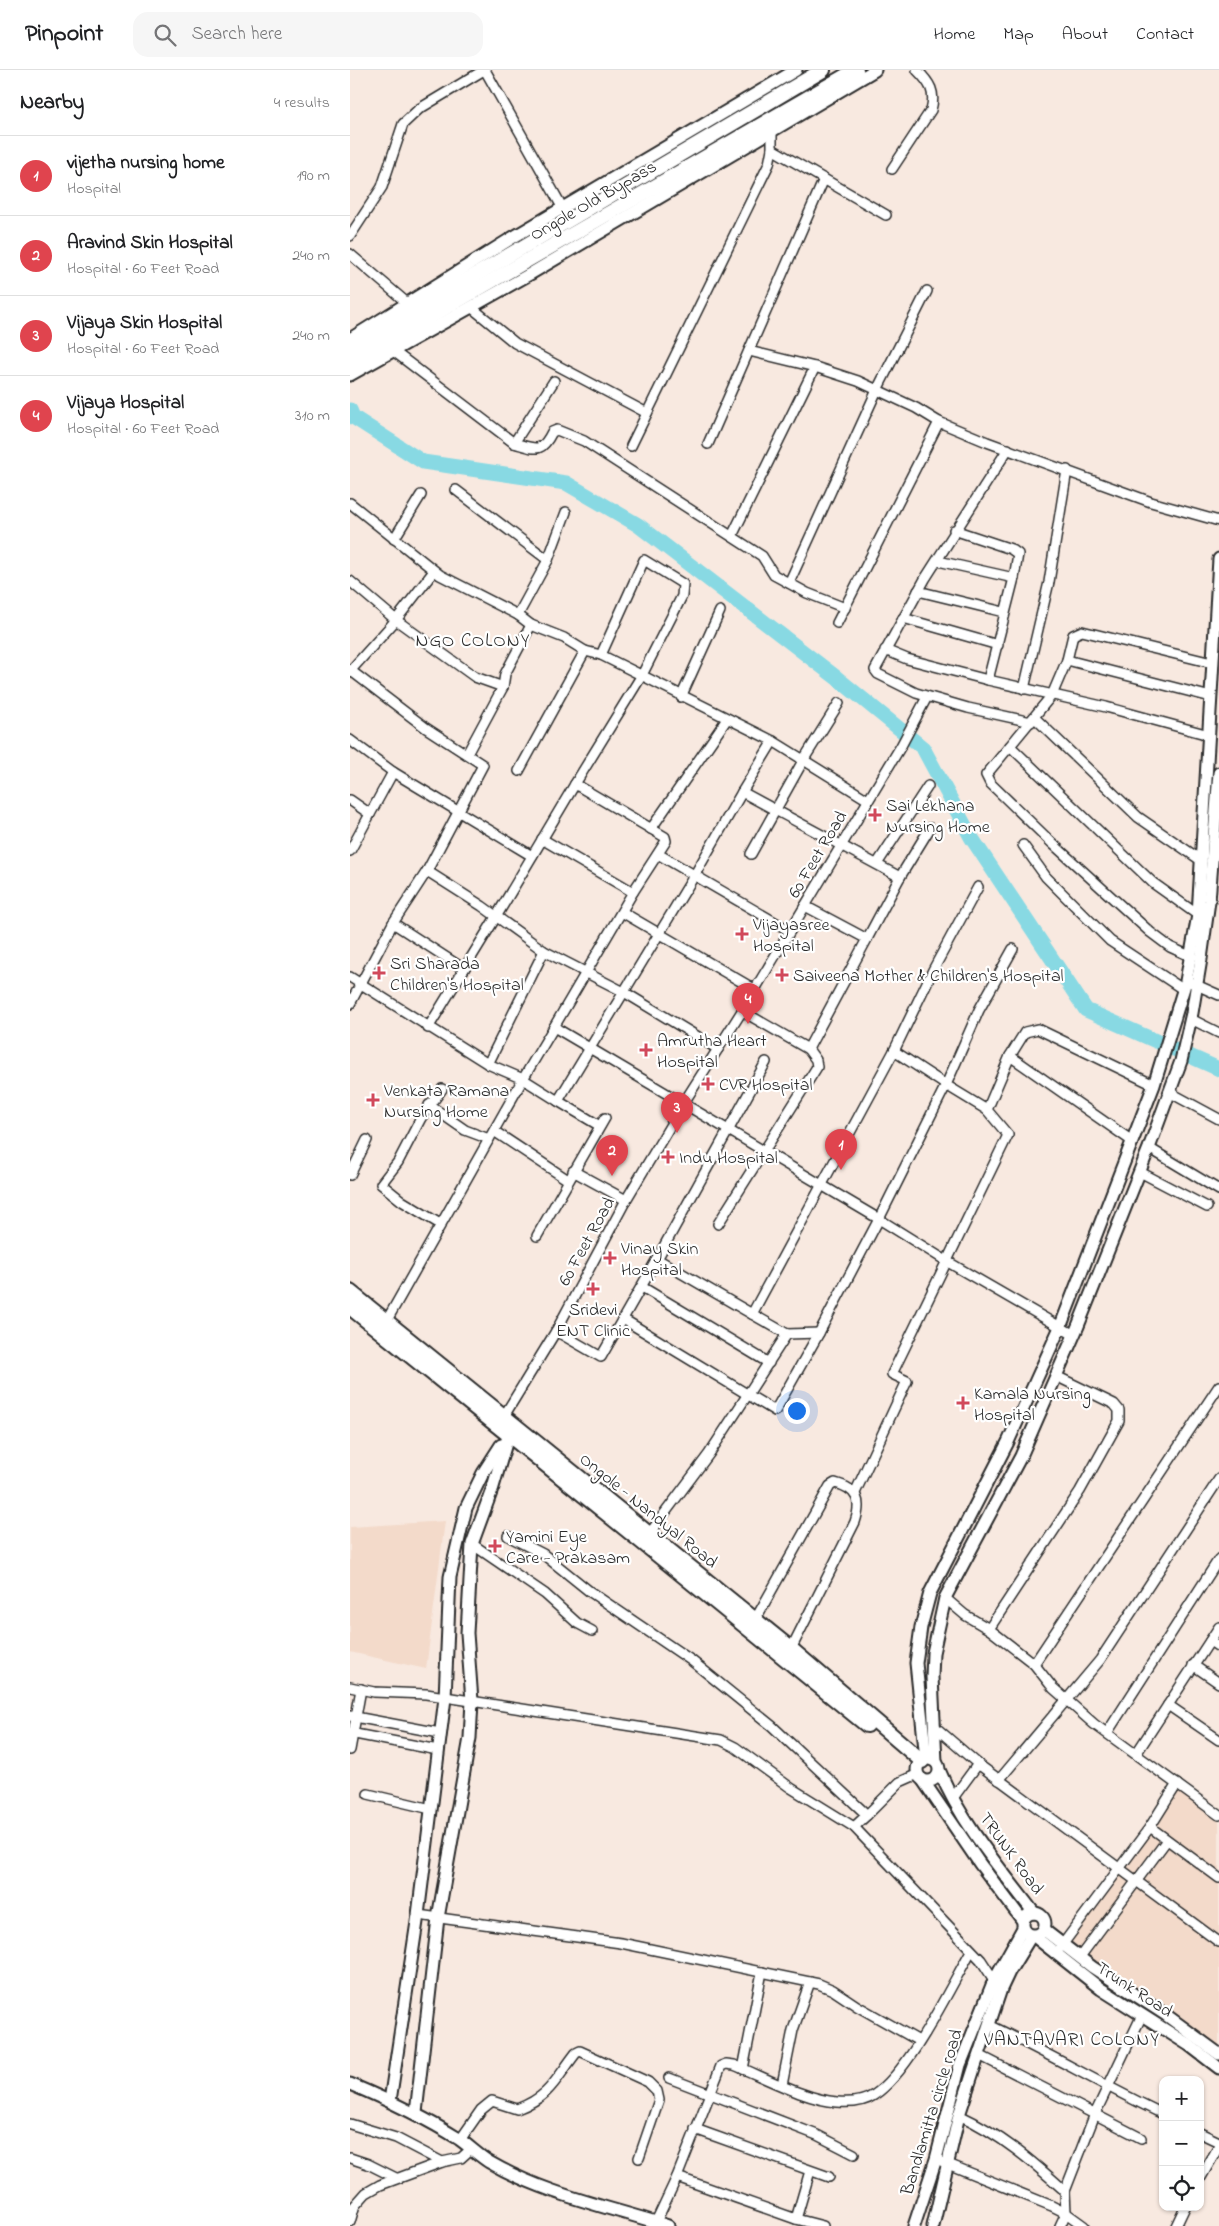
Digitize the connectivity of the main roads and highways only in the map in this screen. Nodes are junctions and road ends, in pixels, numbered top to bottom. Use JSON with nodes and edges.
{"nodes":[{"id":1,"x":823,"y":70,"type":"edge"},
{"id":2,"x":856,"y":70,"type":"edge"},
{"id":3,"x":350,"y":349,"type":"edge"},
{"id":4,"x":351,"y":370,"type":"edge"},
{"id":5,"x":350,"y":1292,"type":"edge"},
{"id":6,"x":350,"y":1307,"type":"edge"},
{"id":7,"x":506,"y":1425,"type":"junction"},
{"id":8,"x":646,"y":1538,"type":"junction"}],
"edges":[{"from":1,"to":3,"type":"main road","name":"Ongole Old Bypass"},
{"from":2,"to":4,"type":"main road","name":"Ongole Old Bypass"},
{"from":5,"to":7,"type":"main road","name":"Ongole - Nandyal Road"},
{"from":6,"to":7,"type":"main road","name":"Ongole - Nandyal Road"},
{"from":7,"to":8,"type":"main road","name":"Ongole - Nandyal Road"},
{"from":8,"to":8,"type":"main road","name":"Ongole - Nandyal Road"}]}
